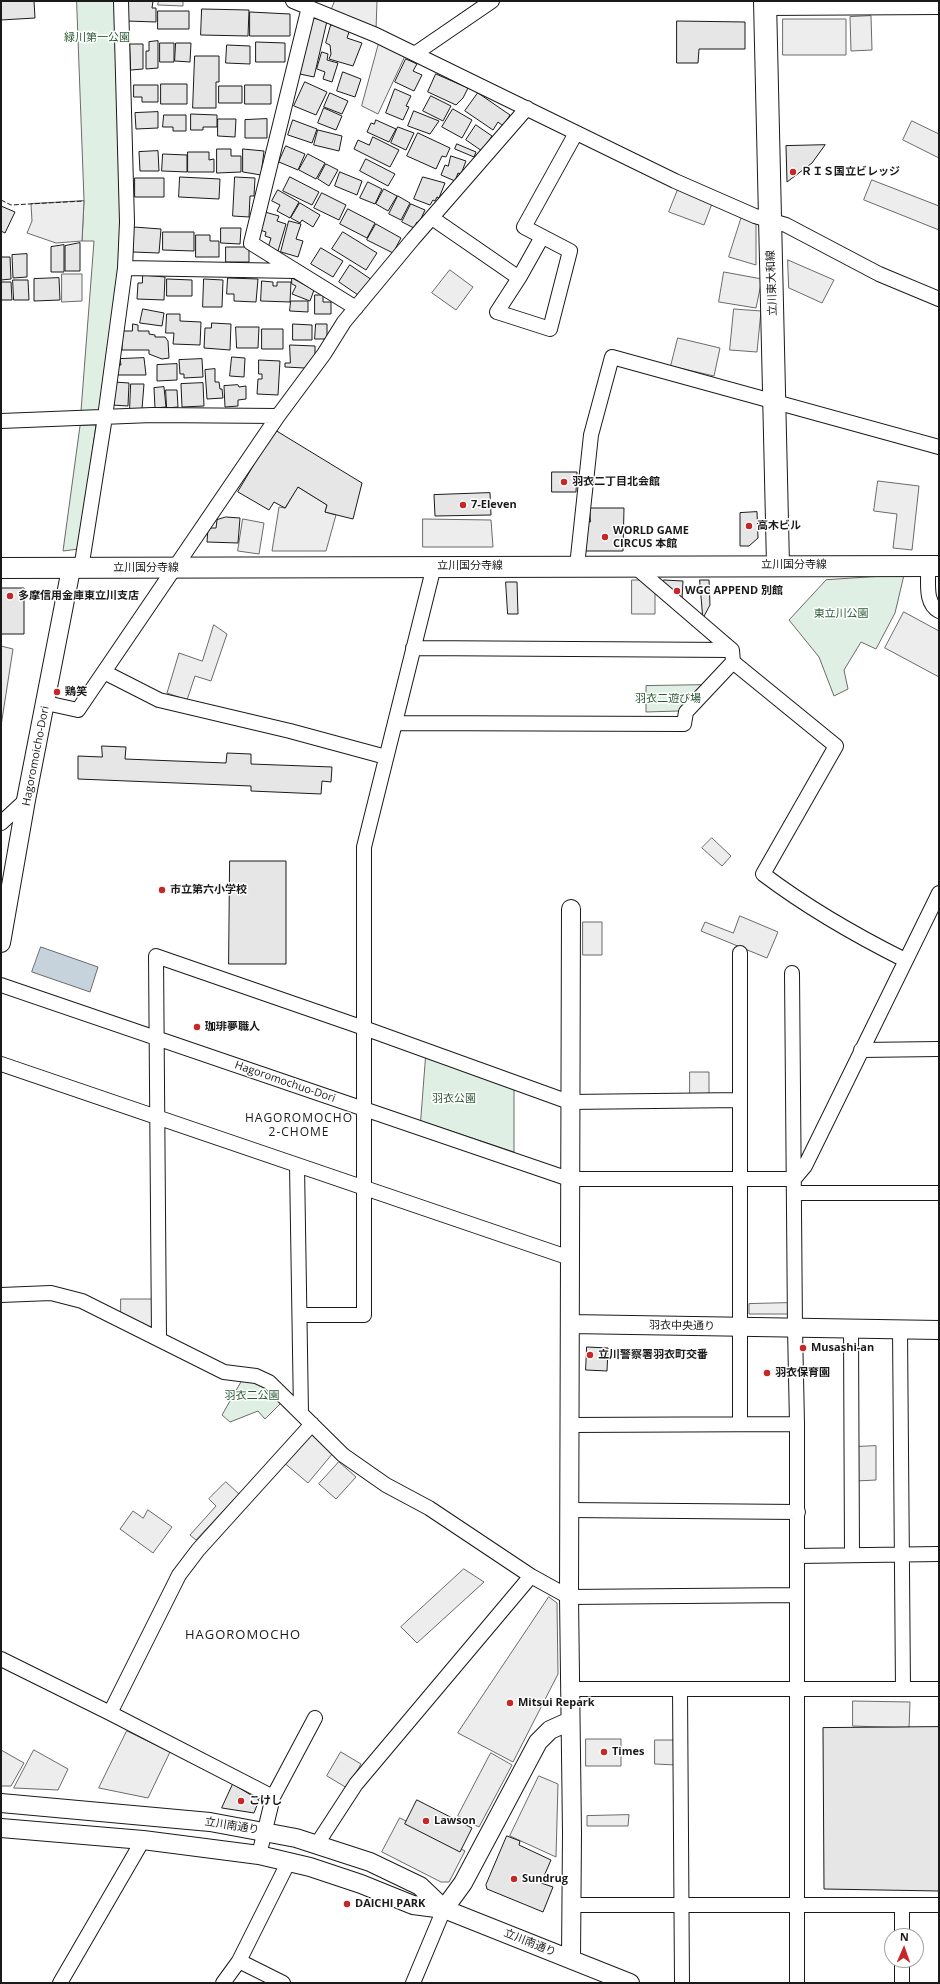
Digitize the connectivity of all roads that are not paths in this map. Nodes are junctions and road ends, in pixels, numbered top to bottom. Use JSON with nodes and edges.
{"nodes":[{"id":1,"x":121,"y":1,"type":"edge"},
{"id":2,"x":293,"y":1,"type":"edge"},
{"id":3,"x":492,"y":1,"type":"edge"},
{"id":4,"x":765,"y":5,"type":"edge"},
{"id":5,"x":309,"y":7,"type":"junction"},
{"id":6,"x":939,"y":7,"type":"edge"},
{"id":7,"x":416,"y":53,"type":"junction"},
{"id":8,"x":527,"y":108,"type":"junction"},
{"id":9,"x":576,"y":133,"type":"junction"},
{"id":10,"x":432,"y":218,"type":"junction"},
{"id":11,"x":770,"y":221,"type":"junction"},
{"id":12,"x":542,"y":237,"type":"junction"},
{"id":13,"x":125,"y":268,"type":"junction"},
{"id":14,"x":298,"y":271,"type":"junction"},
{"id":15,"x":519,"y":278,"type":"junction"},
{"id":16,"x":939,"y":299,"type":"edge"},
{"id":17,"x":356,"y":308,"type":"junction"},
{"id":18,"x":775,"y":400,"type":"junction"},
{"id":19,"x":278,"y":416,"type":"junction"},
{"id":20,"x":105,"y":417,"type":"junction"},
{"id":21,"x":1,"y":421,"type":"edge"},
{"id":22,"x":939,"y":447,"type":"edge"},
{"id":23,"x":633,"y":565,"type":"junction"},
{"id":24,"x":434,"y":566,"type":"junction"},
{"id":25,"x":577,"y":566,"type":"junction"},
{"id":26,"x":778,"y":566,"type":"junction"},
{"id":27,"x":933,"y":566,"type":"edge"},
{"id":28,"x":1,"y":568,"type":"edge"},
{"id":29,"x":175,"y":568,"type":"junction"},
{"id":30,"x":76,"y":569,"type":"junction"},
{"id":31,"x":939,"y":611,"type":"edge"},
{"id":32,"x":413,"y":648,"type":"junction"},
{"id":33,"x":733,"y":656,"type":"junction"},
{"id":34,"x":104,"y":672,"type":"junction"},
{"id":35,"x":46,"y":703,"type":"junction"},
{"id":36,"x":395,"y":723,"type":"junction"},
{"id":37,"x":386,"y":757,"type":"junction"},
{"id":38,"x":26,"y":800,"type":"junction"},
{"id":39,"x":1,"y":823,"type":"edge"},
{"id":40,"x":937,"y":900,"type":"edge"},
{"id":41,"x":571,"y":909,"type":"dead end"},
{"id":42,"x":1,"y":944,"type":"edge"},
{"id":43,"x":740,"y":953,"type":"dead end"},
{"id":44,"x":905,"y":960,"type":"junction"},
{"id":45,"x":792,"y":973,"type":"dead end"},
{"id":46,"x":1,"y":985,"type":"edge"},
{"id":47,"x":364,"y":1028,"type":"junction"},
{"id":48,"x":156,"y":1038,"type":"junction"},
{"id":49,"x":939,"y":1049,"type":"edge"},
{"id":50,"x":861,"y":1050,"type":"junction"},
{"id":51,"x":1,"y":1064,"type":"edge"},
{"id":52,"x":740,"y":1100,"type":"junction"},
{"id":53,"x":569,"y":1102,"type":"junction"},
{"id":54,"x":364,"y":1108,"type":"junction"},
{"id":55,"x":158,"y":1118,"type":"junction"},
{"id":56,"x":297,"y":1165,"type":"junction"},
{"id":57,"x":569,"y":1179,"type":"junction"},
{"id":58,"x":740,"y":1179,"type":"junction"},
{"id":59,"x":794,"y":1179,"type":"junction"},
{"id":60,"x":364,"y":1188,"type":"junction"},
{"id":61,"x":939,"y":1193,"type":"edge"},
{"id":62,"x":794,"y":1194,"type":"junction"},
{"id":63,"x":570,"y":1258,"type":"junction"},
{"id":64,"x":1,"y":1295,"type":"edge"},
{"id":65,"x":300,"y":1315,"type":"junction"},
{"id":66,"x":570,"y":1324,"type":"junction"},
{"id":67,"x":740,"y":1327,"type":"junction"},
{"id":68,"x":795,"y":1328,"type":"junction"},
{"id":69,"x":851,"y":1329,"type":"junction"},
{"id":70,"x":900,"y":1330,"type":"junction"},
{"id":71,"x":939,"y":1330,"type":"edge"},
{"id":72,"x":159,"y":1339,"type":"junction"},
{"id":73,"x":302,"y":1413,"type":"junction"},
{"id":74,"x":312,"y":1424,"type":"junction"},
{"id":75,"x":740,"y":1424,"type":"junction"},
{"id":76,"x":798,"y":1424,"type":"junction"},
{"id":77,"x":569,"y":1425,"type":"junction"},
{"id":78,"x":569,"y":1510,"type":"junction"},
{"id":79,"x":798,"y":1512,"type":"junction"},
{"id":80,"x":939,"y":1554,"type":"edge"},
{"id":81,"x":852,"y":1555,"type":"junction"},
{"id":82,"x":901,"y":1555,"type":"junction"},
{"id":83,"x":798,"y":1556,"type":"junction"},
{"id":84,"x":531,"y":1576,"type":"junction"},
{"id":85,"x":797,"y":1595,"type":"junction"},
{"id":86,"x":569,"y":1597,"type":"junction"},
{"id":87,"x":1,"y":1659,"type":"edge"},
{"id":88,"x":571,"y":1689,"type":"junction"},
{"id":89,"x":680,"y":1689,"type":"junction"},
{"id":90,"x":796,"y":1689,"type":"junction"},
{"id":91,"x":903,"y":1689,"type":"junction"},
{"id":92,"x":939,"y":1689,"type":"edge"},
{"id":93,"x":110,"y":1713,"type":"junction"},
{"id":94,"x":315,"y":1718,"type":"dead end"},
{"id":95,"x":570,"y":1721,"type":"junction"},
{"id":96,"x":273,"y":1797,"type":"junction"},
{"id":97,"x":1,"y":1803,"type":"edge"},
{"id":98,"x":1,"y":1828,"type":"edge"},
{"id":99,"x":265,"y":1831,"type":"junction"},
{"id":100,"x":143,"y":1840,"type":"junction"},
{"id":101,"x":317,"y":1844,"type":"junction"},
{"id":102,"x":259,"y":1855,"type":"junction"},
{"id":103,"x":289,"y":1861,"type":"junction"},
{"id":104,"x":573,"y":1905,"type":"junction"},
{"id":105,"x":681,"y":1905,"type":"junction"},
{"id":106,"x":796,"y":1905,"type":"junction"},
{"id":107,"x":902,"y":1905,"type":"junction"},
{"id":108,"x":939,"y":1905,"type":"edge"},
{"id":109,"x":444,"y":1908,"type":"junction"},
{"id":110,"x":902,"y":1928,"type":"edge"},
{"id":111,"x":572,"y":1959,"type":"junction"},
{"id":112,"x":239,"y":1961,"type":"junction"},
{"id":113,"x":902,"y":1968,"type":"edge"},
{"id":114,"x":60,"y":1983,"type":"edge"},
{"id":115,"x":223,"y":1983,"type":"edge"},
{"id":116,"x":283,"y":1983,"type":"edge"},
{"id":117,"x":413,"y":1983,"type":"edge"},
{"id":118,"x":630,"y":1983,"type":"edge"},
{"id":119,"x":682,"y":1983,"type":"edge"},
{"id":120,"x":797,"y":1983,"type":"edge"},
{"id":121,"x":902,"y":1983,"type":"edge"}],
"edges":[{"from":1,"to":13,"type":"street"},
{"from":2,"to":5,"type":"street"},
{"from":3,"to":7,"type":"street"},
{"from":4,"to":6,"type":"street"},
{"from":4,"to":11,"type":"main road","name":"立川東大和線"},
{"from":5,"to":7,"type":"street"},
{"from":5,"to":14,"type":"street"},
{"from":7,"to":8,"type":"street"},
{"from":8,"to":9,"type":"street"},
{"from":8,"to":10,"type":"street"},
{"from":9,"to":11,"type":"street"},
{"from":9,"to":12,"type":"street"},
{"from":10,"to":15,"type":"street"},
{"from":10,"to":17,"type":"street"},
{"from":11,"to":16,"type":"street"},
{"from":11,"to":18,"type":"main road","name":"立川東大和線"},
{"from":12,"to":15,"type":"street"},
{"from":12,"to":15,"type":"street"},
{"from":13,"to":14,"type":"street"},
{"from":13,"to":20,"type":"street"},
{"from":14,"to":17,"type":"street"},
{"from":17,"to":19,"type":"street"},
{"from":18,"to":22,"type":"street"},
{"from":18,"to":25,"type":"street"},
{"from":18,"to":26,"type":"main road","name":"立川東大和線"},
{"from":19,"to":20,"type":"street"},
{"from":19,"to":29,"type":"street"},
{"from":20,"to":21,"type":"street"},
{"from":20,"to":30,"type":"street"},
{"from":23,"to":25,"type":"main road","name":"立川国分寺線"},
{"from":23,"to":26,"type":"main road","name":"立川国分寺線"},
{"from":23,"to":33,"type":"street"},
{"from":24,"to":25,"type":"main road","name":"立川国分寺線"},
{"from":24,"to":29,"type":"main road","name":"立川国分寺線"},
{"from":24,"to":32,"type":"street"},
{"from":26,"to":27,"type":"main road","name":"立川国分寺線"},
{"from":27,"to":31,"type":"street"},
{"from":28,"to":30,"type":"main road","name":"立川国分寺線"},
{"from":29,"to":30,"type":"main road","name":"立川国分寺線"},
{"from":29,"to":34,"type":"street"},
{"from":30,"to":35,"type":"street","name":"Hagoromoicho-Dori"},
{"from":32,"to":33,"type":"street"},
{"from":32,"to":36,"type":"street"},
{"from":33,"to":36,"type":"street"},
{"from":33,"to":44,"type":"street"},
{"from":34,"to":35,"type":"street"},
{"from":34,"to":37,"type":"street"},
{"from":35,"to":38,"type":"street","name":"Hagoromoicho-Dori"},
{"from":36,"to":37,"type":"street"},
{"from":37,"to":47,"type":"street"},
{"from":38,"to":39,"type":"street"},
{"from":38,"to":42,"type":"street","name":"Hagoromoicho-Dori"},
{"from":40,"to":44,"type":"street"},
{"from":41,"to":53,"type":"street"},
{"from":43,"to":52,"type":"street"},
{"from":44,"to":50,"type":"street"},
{"from":45,"to":59,"type":"street"},
{"from":46,"to":48,"type":"street","name":"Hagoromochuo-Dori"},
{"from":47,"to":48,"type":"street"},
{"from":47,"to":53,"type":"street"},
{"from":47,"to":54,"type":"street"},
{"from":48,"to":54,"type":"street","name":"Hagoromochuo-Dori"},
{"from":48,"to":55,"type":"street"},
{"from":49,"to":50,"type":"street"},
{"from":50,"to":59,"type":"street"},
{"from":51,"to":55,"type":"street"},
{"from":52,"to":53,"type":"street"},
{"from":52,"to":58,"type":"street"},
{"from":53,"to":57,"type":"street"},
{"from":54,"to":57,"type":"street","name":"Hagoromochuo-Dori"},
{"from":54,"to":60,"type":"street"},
{"from":55,"to":56,"type":"street"},
{"from":55,"to":72,"type":"street"},
{"from":56,"to":60,"type":"street"},
{"from":56,"to":65,"type":"street"},
{"from":57,"to":58,"type":"street","name":"Hagoromochuo-Dori"},
{"from":57,"to":63,"type":"street"},
{"from":58,"to":59,"type":"street","name":"Hagoromochuo-Dori"},
{"from":58,"to":67,"type":"street"},
{"from":59,"to":62,"type":"street"},
{"from":60,"to":63,"type":"street"},
{"from":60,"to":65,"type":"street"},
{"from":61,"to":62,"type":"street"},
{"from":62,"to":68,"type":"street"},
{"from":63,"to":66,"type":"street"},
{"from":64,"to":72,"type":"street"},
{"from":65,"to":73,"type":"street"},
{"from":66,"to":67,"type":"street","name":"羽衣中央通り"},
{"from":66,"to":77,"type":"street"},
{"from":67,"to":68,"type":"street","name":"羽衣中央通り"},
{"from":67,"to":75,"type":"street"},
{"from":68,"to":69,"type":"street","name":"羽衣中央通り"},
{"from":68,"to":76,"type":"street"},
{"from":69,"to":70,"type":"street","name":"羽衣中央通り"},
{"from":69,"to":81,"type":"street"},
{"from":70,"to":71,"type":"street","name":"羽衣中央通り"},
{"from":70,"to":82,"type":"street"},
{"from":72,"to":73,"type":"street"},
{"from":73,"to":74,"type":"street"},
{"from":74,"to":84,"type":"street"},
{"from":74,"to":93,"type":"street"},
{"from":75,"to":76,"type":"street"},
{"from":75,"to":77,"type":"street"},
{"from":76,"to":79,"type":"street"},
{"from":77,"to":78,"type":"street"},
{"from":78,"to":79,"type":"street"},
{"from":78,"to":86,"type":"street"},
{"from":79,"to":83,"type":"street"},
{"from":80,"to":82,"type":"street"},
{"from":81,"to":82,"type":"street"},
{"from":81,"to":83,"type":"street"},
{"from":82,"to":91,"type":"street"},
{"from":83,"to":85,"type":"street"},
{"from":84,"to":86,"type":"street"},
{"from":84,"to":101,"type":"street"},
{"from":85,"to":86,"type":"street"},
{"from":85,"to":90,"type":"street"},
{"from":86,"to":88,"type":"street"},
{"from":87,"to":93,"type":"street"},
{"from":88,"to":89,"type":"street"},
{"from":88,"to":95,"type":"street"},
{"from":89,"to":90,"type":"street"},
{"from":89,"to":105,"type":"street"},
{"from":90,"to":91,"type":"street"},
{"from":90,"to":106,"type":"street"},
{"from":91,"to":92,"type":"street"},
{"from":93,"to":96,"type":"street"},
{"from":94,"to":96,"type":"street"},
{"from":95,"to":104,"type":"street"},
{"from":95,"to":109,"type":"street"},
{"from":96,"to":99,"type":"street"},
{"from":97,"to":99,"type":"street","name":"立川南通り"},
{"from":98,"to":100,"type":"street","name":"立川南通り"},
{"from":99,"to":101,"type":"street","name":"立川南通り"},
{"from":99,"to":102,"type":"street"},
{"from":100,"to":102,"type":"street","name":"立川南通り"},
{"from":100,"to":114,"type":"street"},
{"from":101,"to":109,"type":"street","name":"立川南通り"},
{"from":102,"to":103,"type":"street","name":"立川南通り"},
{"from":103,"to":109,"type":"street","name":"立川南通り"},
{"from":103,"to":112,"type":"street"},
{"from":104,"to":105,"type":"street"},
{"from":104,"to":111,"type":"street"},
{"from":105,"to":106,"type":"street"},
{"from":105,"to":119,"type":"street"},
{"from":106,"to":107,"type":"street"},
{"from":106,"to":120,"type":"street"},
{"from":107,"to":108,"type":"street"},
{"from":107,"to":110,"type":"street"},
{"from":109,"to":111,"type":"street","name":"立川南通り"},
{"from":109,"to":117,"type":"street"},
{"from":111,"to":118,"type":"street","name":"立川南通り"},
{"from":112,"to":115,"type":"street"},
{"from":112,"to":116,"type":"street"},
{"from":113,"to":121,"type":"street"}]}
